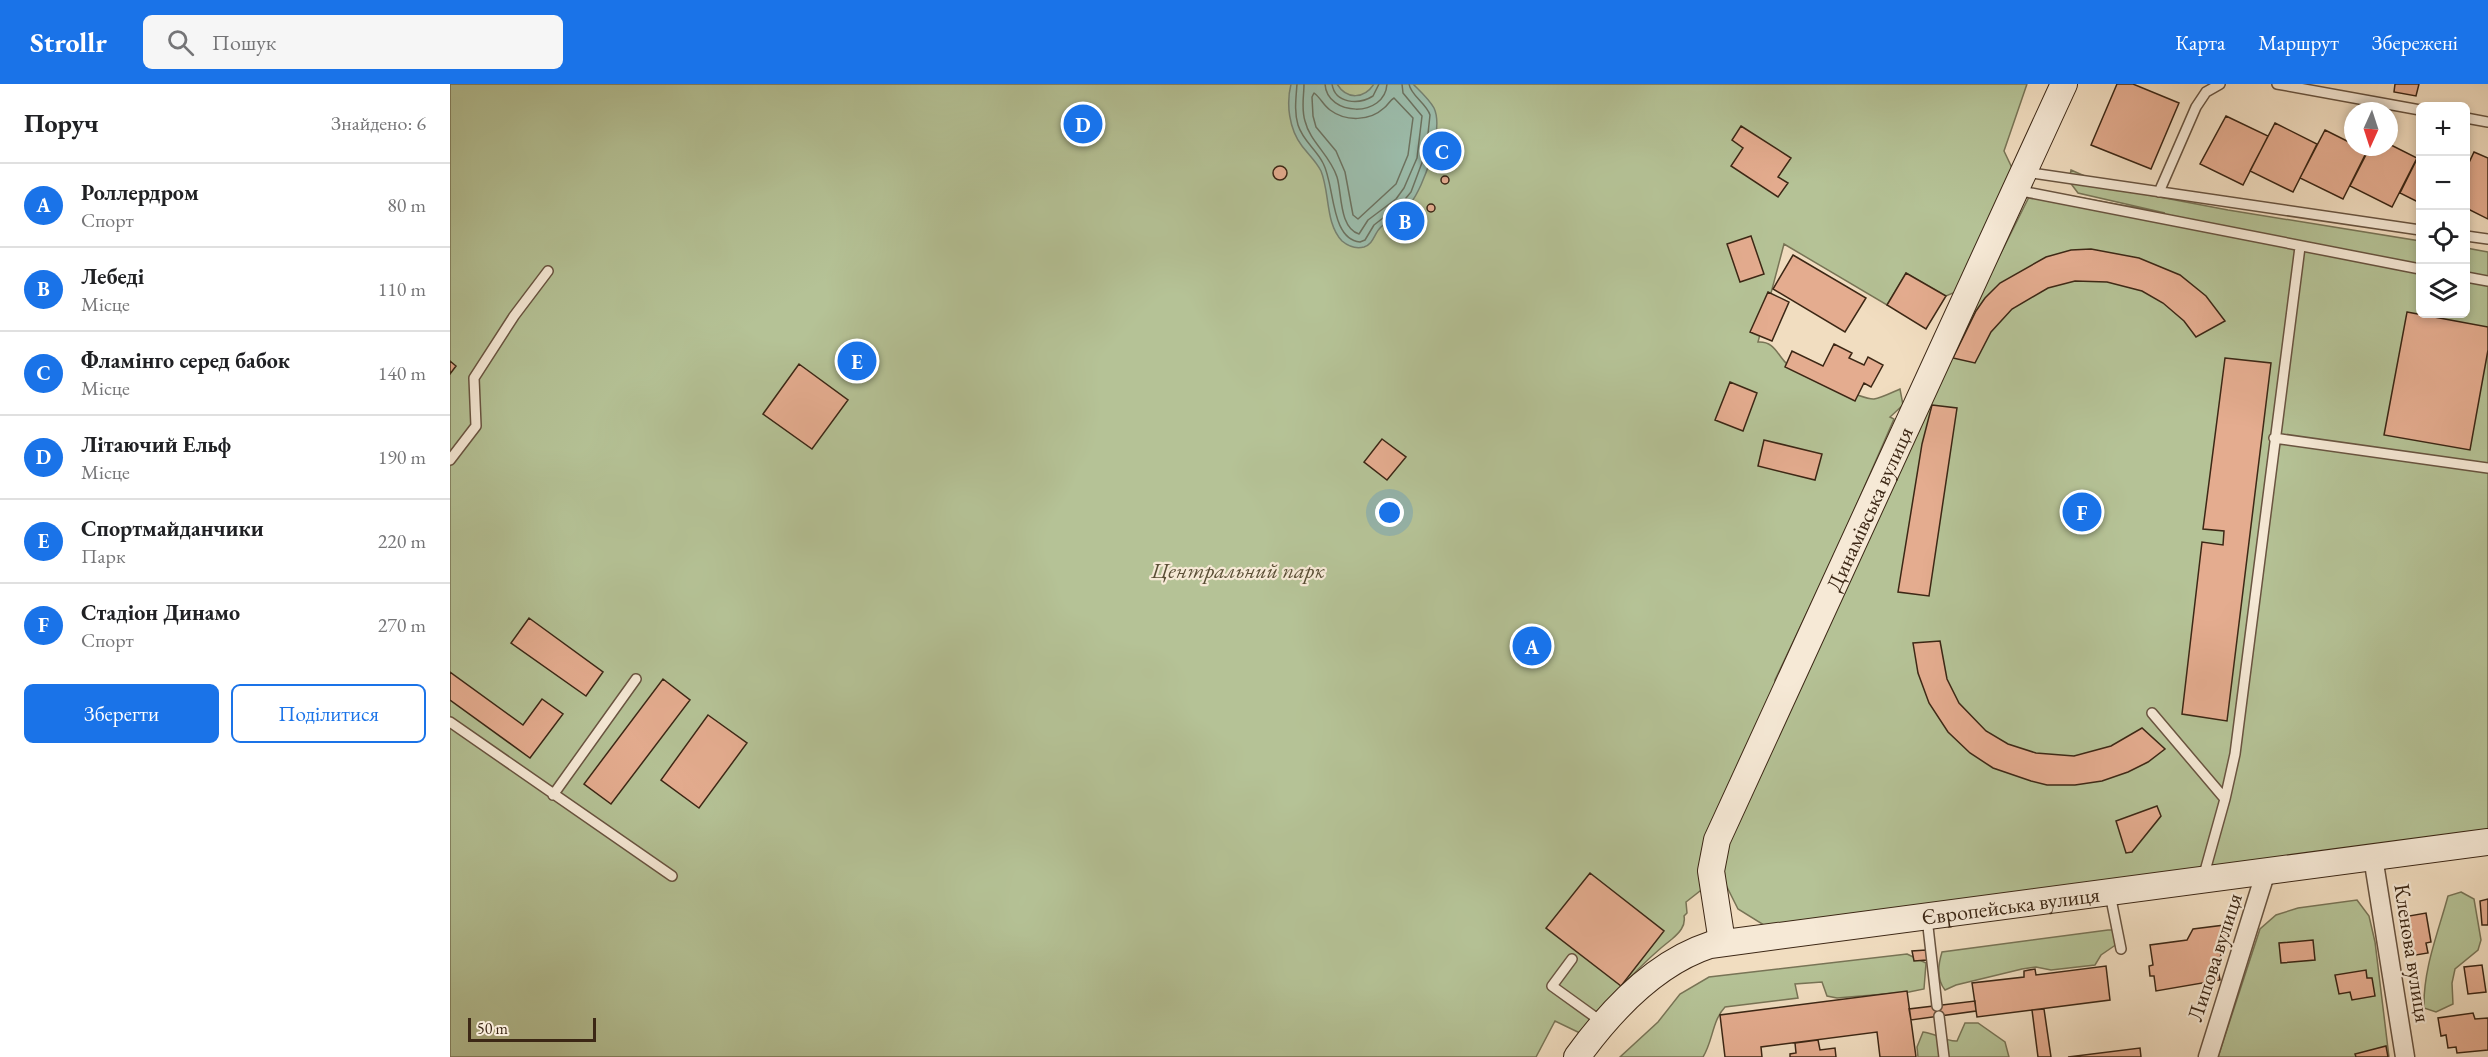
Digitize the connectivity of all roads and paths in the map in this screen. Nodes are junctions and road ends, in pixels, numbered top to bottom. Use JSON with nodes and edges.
{"nodes":[{"id":1,"x":2064,"y":84,"type":"edge"},
{"id":2,"x":2220,"y":84,"type":"edge"},
{"id":3,"x":2277,"y":84,"type":"edge"},
{"id":4,"x":2416,"y":109,"type":"edge"},
{"id":5,"x":2470,"y":119,"type":"edge"},
{"id":6,"x":2488,"y":122,"type":"edge"},
{"id":7,"x":2020,"y":181,"type":"junction"},
{"id":8,"x":2159,"y":192,"type":"junction"},
{"id":9,"x":2416,"y":229,"type":"edge"},
{"id":10,"x":2470,"y":237,"type":"edge"},
{"id":11,"x":2488,"y":239,"type":"edge"},
{"id":12,"x":2300,"y":247,"type":"junction"},
{"id":13,"x":2416,"y":268,"type":"edge"},
{"id":14,"x":548,"y":271,"type":"dead end"},
{"id":15,"x":2470,"y":278,"type":"edge"},
{"id":16,"x":2488,"y":281,"type":"edge"},
{"id":17,"x":2274,"y":438,"type":"junction"},
{"id":18,"x":450,"y":460,"type":"edge"},
{"id":19,"x":2488,"y":468,"type":"edge"},
{"id":20,"x":636,"y":680,"type":"dead end"},
{"id":21,"x":2152,"y":713,"type":"dead end"},
{"id":22,"x":450,"y":722,"type":"edge"},
{"id":23,"x":553,"y":795,"type":"junction"},
{"id":24,"x":2225,"y":799,"type":"junction"},
{"id":25,"x":2488,"y":842,"type":"edge"},
{"id":26,"x":2373,"y":857,"type":"junction"},
{"id":27,"x":2266,"y":871,"type":"junction"},
{"id":28,"x":672,"y":876,"type":"dead end"},
{"id":29,"x":2203,"y":880,"type":"junction"},
{"id":30,"x":2110,"y":892,"type":"junction"},
{"id":31,"x":1926,"y":916,"type":"junction"},
{"id":32,"x":1722,"y":942,"type":"junction"},
{"id":33,"x":2121,"y":949,"type":"dead end"},
{"id":34,"x":1572,"y":959,"type":"dead end"},
{"id":35,"x":1937,"y":1005,"type":"dead end"},
{"id":36,"x":1939,"y":1016,"type":"dead end"},
{"id":37,"x":1604,"y":1023,"type":"junction"},
{"id":38,"x":1577,"y":1057,"type":"edge"},
{"id":39,"x":1944,"y":1057,"type":"edge"},
{"id":40,"x":2208,"y":1057,"type":"edge"},
{"id":41,"x":2405,"y":1057,"type":"edge"}],
"edges":[{"from":1,"to":7,"type":"main road","name":"Динамівська вулиця"},
{"from":2,"to":8,"type":"lane"},
{"from":3,"to":4,"type":"lane"},
{"from":5,"to":6,"type":"lane"},
{"from":7,"to":8,"type":"lane"},
{"from":7,"to":12,"type":"lane"},
{"from":7,"to":32,"type":"main road","name":"Динамівська вулиця"},
{"from":8,"to":9,"type":"lane"},
{"from":10,"to":11,"type":"lane"},
{"from":12,"to":13,"type":"lane"},
{"from":12,"to":17,"type":"lane"},
{"from":14,"to":18,"type":"lane"},
{"from":15,"to":16,"type":"lane"},
{"from":17,"to":19,"type":"lane"},
{"from":17,"to":24,"type":"lane"},
{"from":20,"to":23,"type":"lane"},
{"from":21,"to":24,"type":"lane"},
{"from":22,"to":23,"type":"lane"},
{"from":23,"to":28,"type":"lane"},
{"from":24,"to":29,"type":"lane"},
{"from":25,"to":26,"type":"main road","name":"Європейська вулиця"},
{"from":26,"to":27,"type":"main road","name":"Європейська вулиця"},
{"from":26,"to":41,"type":"street","name":"Кленова вулиця"},
{"from":27,"to":29,"type":"main road","name":"Європейська вулиця"},
{"from":27,"to":40,"type":"street","name":"Липова вулиця"},
{"from":29,"to":30,"type":"main road","name":"Європейська вулиця"},
{"from":30,"to":31,"type":"main road","name":"Європейська вулиця"},
{"from":30,"to":33,"type":"lane"},
{"from":31,"to":32,"type":"main road","name":"Європейська вулиця"},
{"from":31,"to":35,"type":"lane"},
{"from":32,"to":37,"type":"main road","name":"Європейська вулиця"},
{"from":34,"to":37,"type":"lane"},
{"from":36,"to":39,"type":"lane"},
{"from":37,"to":38,"type":"main road","name":"Європейська вулиця"}]}
